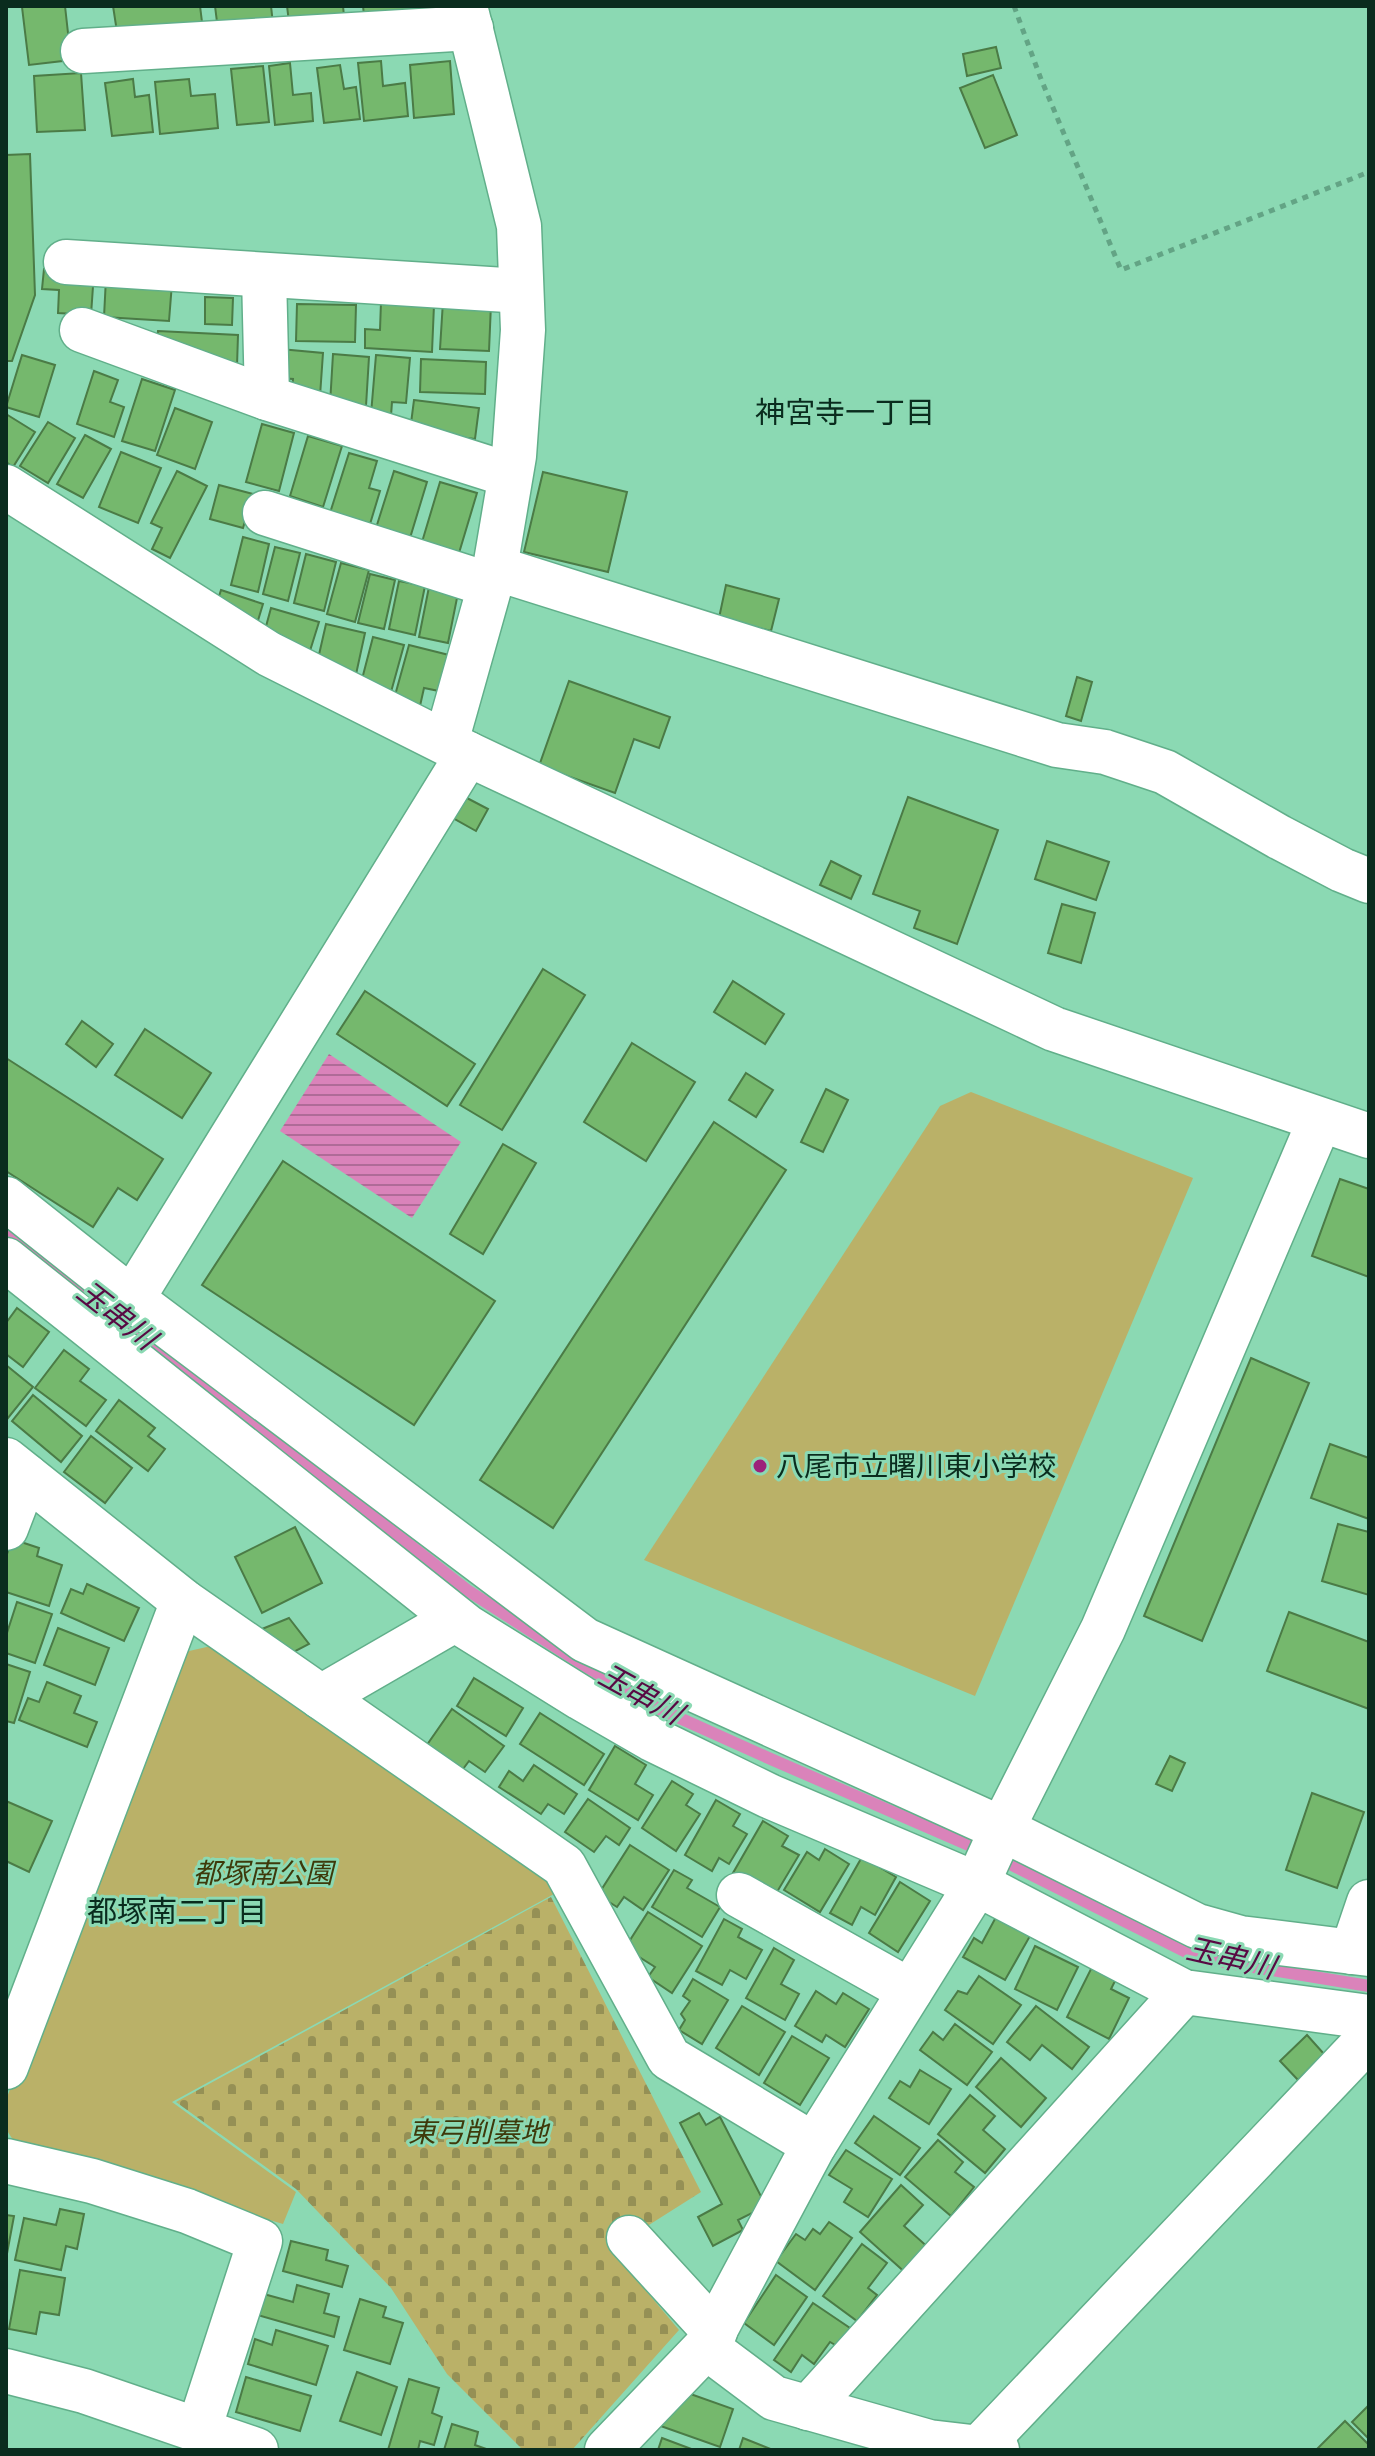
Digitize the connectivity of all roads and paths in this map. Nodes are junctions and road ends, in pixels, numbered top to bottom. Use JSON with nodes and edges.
{"nodes":[{"id":1,"x":1014,"y":6,"type":"edge"},
{"id":2,"x":468,"y":17,"type":"edge"},
{"id":3,"x":83,"y":51,"type":"dead end"},
{"id":4,"x":1369,"y":172,"type":"edge"},
{"id":5,"x":66,"y":262,"type":"dead end"},
{"id":6,"x":264,"y":275,"type":"junction"},
{"id":7,"x":521,"y":291,"type":"junction"},
{"id":8,"x":82,"y":330,"type":"dead end"},
{"id":9,"x":267,"y":398,"type":"junction"},
{"id":10,"x":510,"y":475,"type":"junction"},
{"id":11,"x":6,"y":487,"type":"edge"},
{"id":12,"x":265,"y":513,"type":"dead end"},
{"id":13,"x":492,"y":576,"type":"junction"},
{"id":14,"x":457,"y":748,"type":"junction"},
{"id":15,"x":1369,"y":881,"type":"edge"},
{"id":16,"x":1320,"y":1120,"type":"junction"},
{"id":17,"x":1369,"y":1136,"type":"edge"},
{"id":18,"x":6,"y":1199,"type":"edge"},
{"id":19,"x":6,"y":1260,"type":"edge"},
{"id":20,"x":132,"y":1299,"type":"junction"},
{"id":21,"x":16,"y":1468,"type":"edge"},
{"id":22,"x":6,"y":1528,"type":"edge"},
{"id":23,"x":183,"y":1601,"type":"junction"},
{"id":24,"x":456,"y":1619,"type":"junction"},
{"id":25,"x":321,"y":1697,"type":"junction"},
{"id":26,"x":1002,"y":1829,"type":"junction"},
{"id":27,"x":977,"y":1884,"type":"junction"},
{"id":28,"x":739,"y":1895,"type":"dead end"},
{"id":29,"x":1369,"y":1902,"type":"edge"},
{"id":30,"x":1360,"y":1953,"type":"edge"},
{"id":31,"x":910,"y":1991,"type":"junction"},
{"id":32,"x":1184,"y":1992,"type":"junction"},
{"id":33,"x":1369,"y":2017,"type":"edge"},
{"id":34,"x":1369,"y":2038,"type":"edge"},
{"id":35,"x":6,"y":2067,"type":"edge"},
{"id":36,"x":814,"y":2145,"type":"junction"},
{"id":37,"x":6,"y":2161,"type":"edge"},
{"id":38,"x":629,"y":2238,"type":"dead end"},
{"id":39,"x":710,"y":2339,"type":"junction"},
{"id":40,"x":6,"y":2371,"type":"edge"},
{"id":41,"x":808,"y":2408,"type":"junction"},
{"id":42,"x":199,"y":2429,"type":"junction"},
{"id":43,"x":988,"y":2449,"type":"edge"},
{"id":44,"x":256,"y":2450,"type":"edge"},
{"id":45,"x":607,"y":2450,"type":"edge"}],
"edges":[{"from":1,"to":4,"type":"path"},
{"from":2,"to":3,"type":"street"},
{"from":2,"to":7,"type":"street"},
{"from":5,"to":6,"type":"street"},
{"from":6,"to":7,"type":"street"},
{"from":6,"to":9,"type":"street"},
{"from":7,"to":10,"type":"street"},
{"from":8,"to":9,"type":"street"},
{"from":9,"to":10,"type":"street"},
{"from":10,"to":13,"type":"street"},
{"from":11,"to":14,"type":"street"},
{"from":12,"to":13,"type":"street"},
{"from":13,"to":14,"type":"street"},
{"from":13,"to":15,"type":"street"},
{"from":14,"to":16,"type":"street"},
{"from":14,"to":20,"type":"street"},
{"from":16,"to":17,"type":"street"},
{"from":16,"to":26,"type":"street"},
{"from":18,"to":20,"type":"street"},
{"from":19,"to":24,"type":"street"},
{"from":20,"to":26,"type":"street"},
{"from":21,"to":22,"type":"street"},
{"from":21,"to":23,"type":"street"},
{"from":23,"to":25,"type":"street"},
{"from":23,"to":35,"type":"street"},
{"from":24,"to":25,"type":"street"},
{"from":24,"to":27,"type":"street"},
{"from":25,"to":36,"type":"street"},
{"from":26,"to":27,"type":"street"},
{"from":26,"to":30,"type":"street"},
{"from":27,"to":31,"type":"street"},
{"from":27,"to":32,"type":"street"},
{"from":28,"to":31,"type":"street"},
{"from":29,"to":30,"type":"street"},
{"from":31,"to":36,"type":"street"},
{"from":32,"to":33,"type":"street"},
{"from":32,"to":41,"type":"street"},
{"from":34,"to":43,"type":"street"},
{"from":36,"to":39,"type":"street"},
{"from":37,"to":42,"type":"street"},
{"from":38,"to":39,"type":"street"},
{"from":39,"to":41,"type":"street"},
{"from":39,"to":45,"type":"street"},
{"from":40,"to":42,"type":"street"},
{"from":41,"to":43,"type":"street"},
{"from":42,"to":44,"type":"street"}]}
